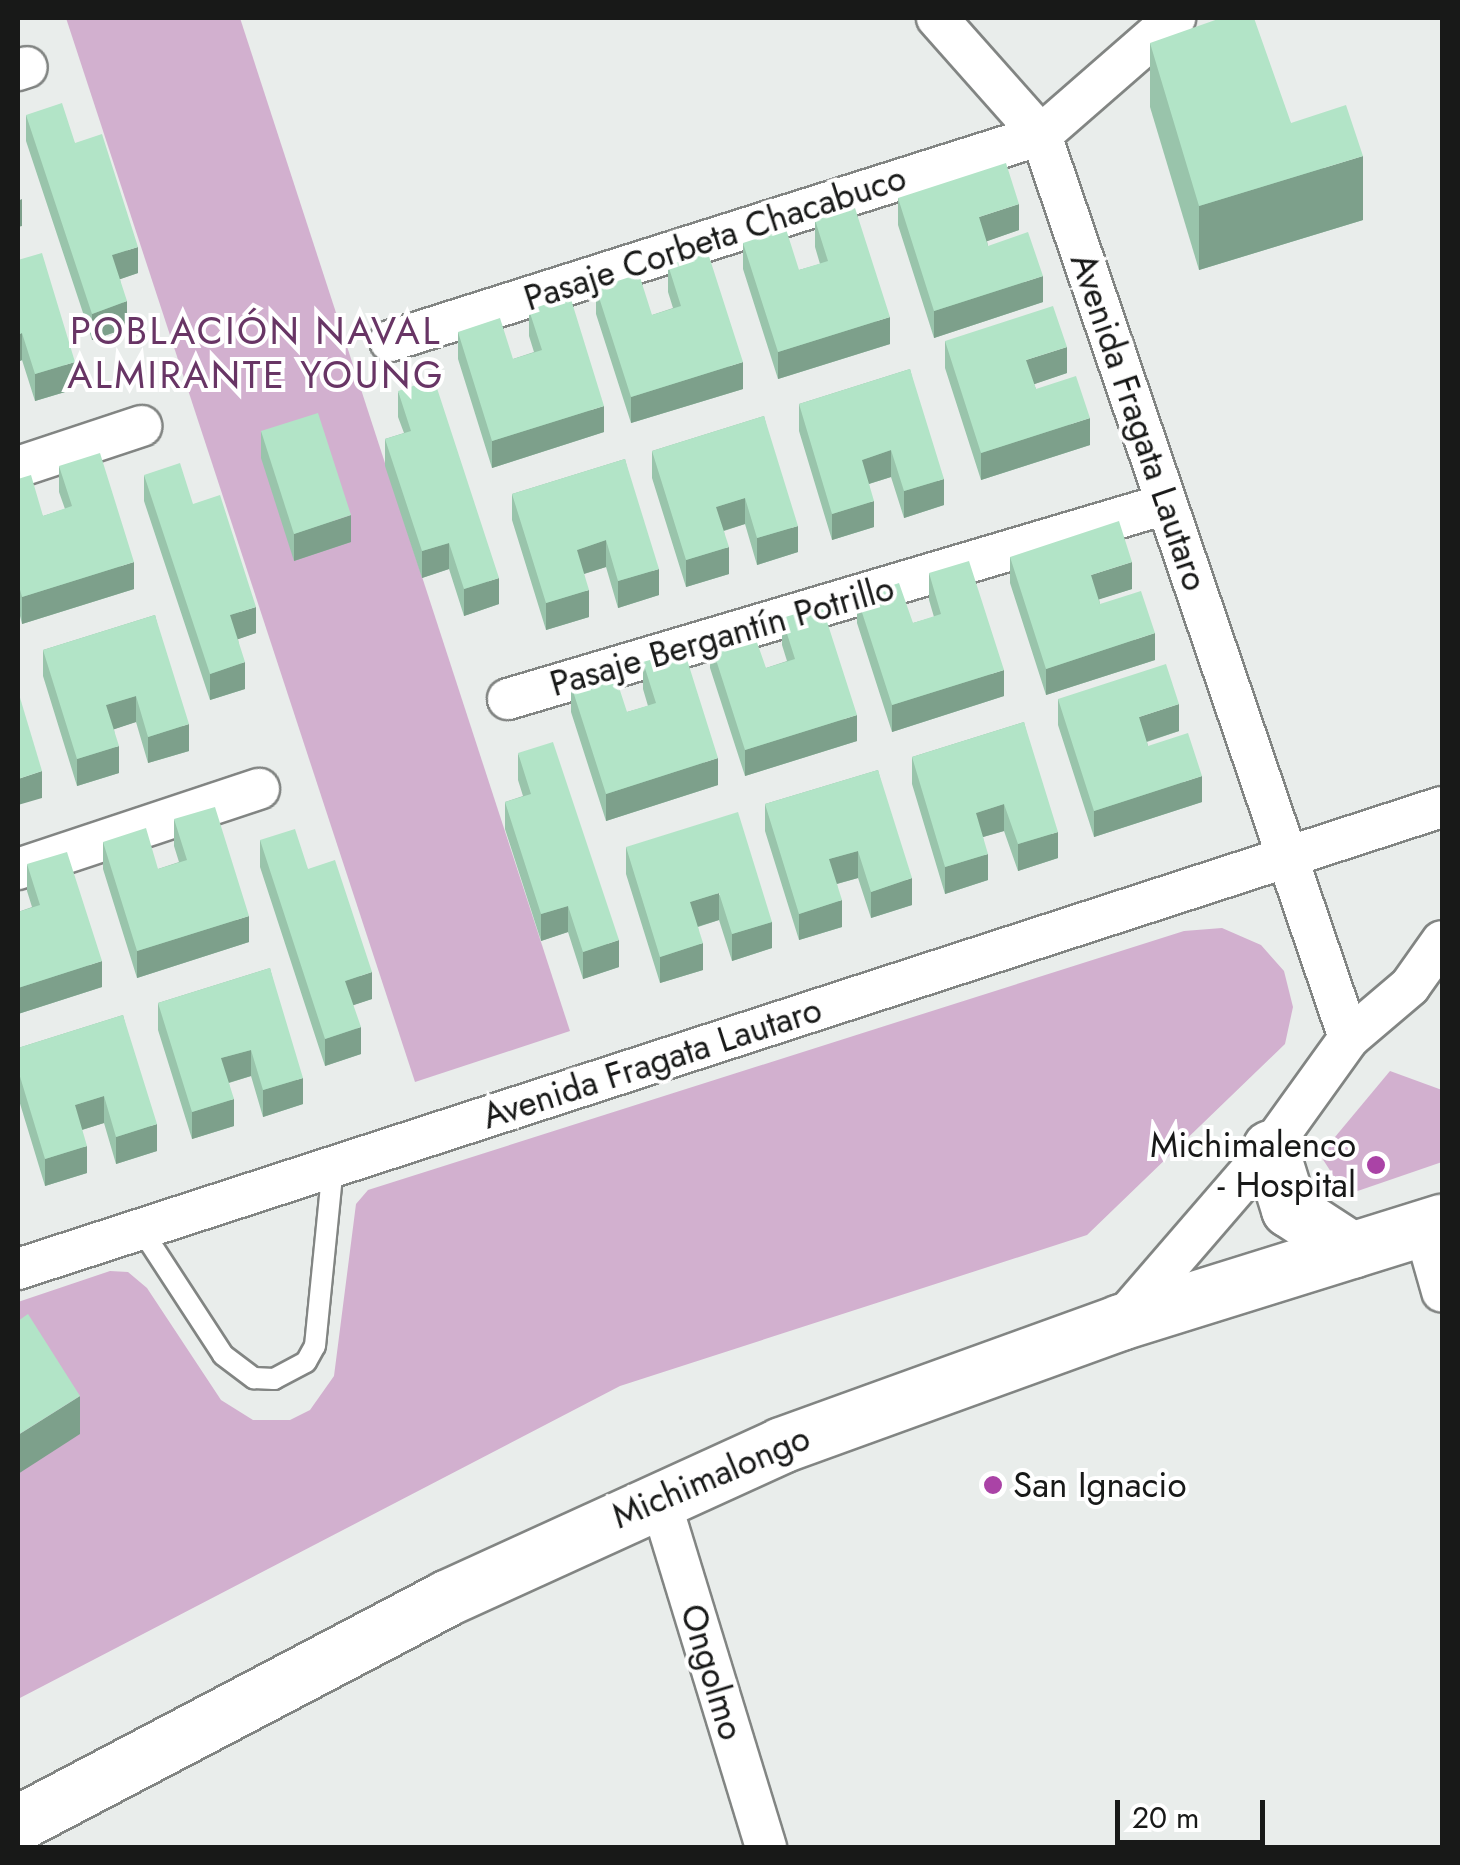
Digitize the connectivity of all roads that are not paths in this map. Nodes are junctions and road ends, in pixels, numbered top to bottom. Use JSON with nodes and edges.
{"nodes":[{"id":1,"x":937,"y":18,"type":"edge"},
{"id":2,"x":1175,"y":18,"type":"edge"},
{"id":3,"x":1040,"y":135,"type":"junction"},
{"id":4,"x":390,"y":341,"type":"dead end"},
{"id":5,"x":142,"y":426,"type":"dead end"},
{"id":6,"x":18,"y":467,"type":"edge"},
{"id":7,"x":1166,"y":504,"type":"junction"},
{"id":8,"x":508,"y":699,"type":"dead end"},
{"id":9,"x":259,"y":789,"type":"dead end"},
{"id":10,"x":1442,"y":807,"type":"edge"},
{"id":11,"x":1288,"y":858,"type":"junction"},
{"id":12,"x":18,"y":868,"type":"edge"},
{"id":13,"x":1439,"y":949,"type":"edge"},
{"id":14,"x":1349,"y":1038,"type":"junction"},
{"id":15,"x":1270,"y":1148,"type":"junction"},
{"id":16,"x":333,"y":1166,"type":"junction"},
{"id":17,"x":1433,"y":1225,"type":"edge"},
{"id":18,"x":141,"y":1229,"type":"junction"},
{"id":19,"x":1352,"y":1250,"type":"junction"},
{"id":20,"x":18,"y":1269,"type":"edge"},
{"id":21,"x":1442,"y":1292,"type":"edge"},
{"id":22,"x":1120,"y":1322,"type":"junction"},
{"id":23,"x":659,"y":1498,"type":"junction"},
{"id":24,"x":18,"y":1823,"type":"edge"},
{"id":25,"x":766,"y":1848,"type":"edge"}],
"edges":[{"from":1,"to":3,"type":"street","name":"Avenida Fragata Lautaro"},
{"from":2,"to":3,"type":"street"},
{"from":3,"to":4,"type":"street","name":"Pasaje Corbeta Chacabuco"},
{"from":3,"to":7,"type":"street","name":"Avenida Fragata Lautaro"},
{"from":5,"to":6,"type":"street"},
{"from":7,"to":8,"type":"street","name":"Pasaje Bergantín Potrillo"},
{"from":7,"to":11,"type":"street","name":"Avenida Fragata Lautaro"},
{"from":9,"to":12,"type":"street"},
{"from":10,"to":11,"type":"street","name":"Avenida Fragata Lautaro"},
{"from":11,"to":14,"type":"street","name":"Avenida Fragata Lautaro"},
{"from":11,"to":16,"type":"street","name":"Avenida Fragata Lautaro"},
{"from":13,"to":14,"type":"street"},
{"from":14,"to":15,"type":"street"},
{"from":15,"to":19,"type":"main road"},
{"from":15,"to":22,"type":"street"},
{"from":16,"to":18,"type":"street","name":"Avenida Fragata Lautaro"},
{"from":16,"to":18,"type":"lane"},
{"from":17,"to":19,"type":"main road","name":"Michimalongo"},
{"from":17,"to":21,"type":"street"},
{"from":18,"to":20,"type":"street","name":"Avenida Fragata Lautaro"},
{"from":19,"to":22,"type":"main road","name":"Michimalongo"},
{"from":22,"to":23,"type":"main road","name":"Michimalongo"},
{"from":23,"to":24,"type":"main road","name":"Michimalongo"},
{"from":23,"to":25,"type":"street","name":"Ongolmo"}]}
